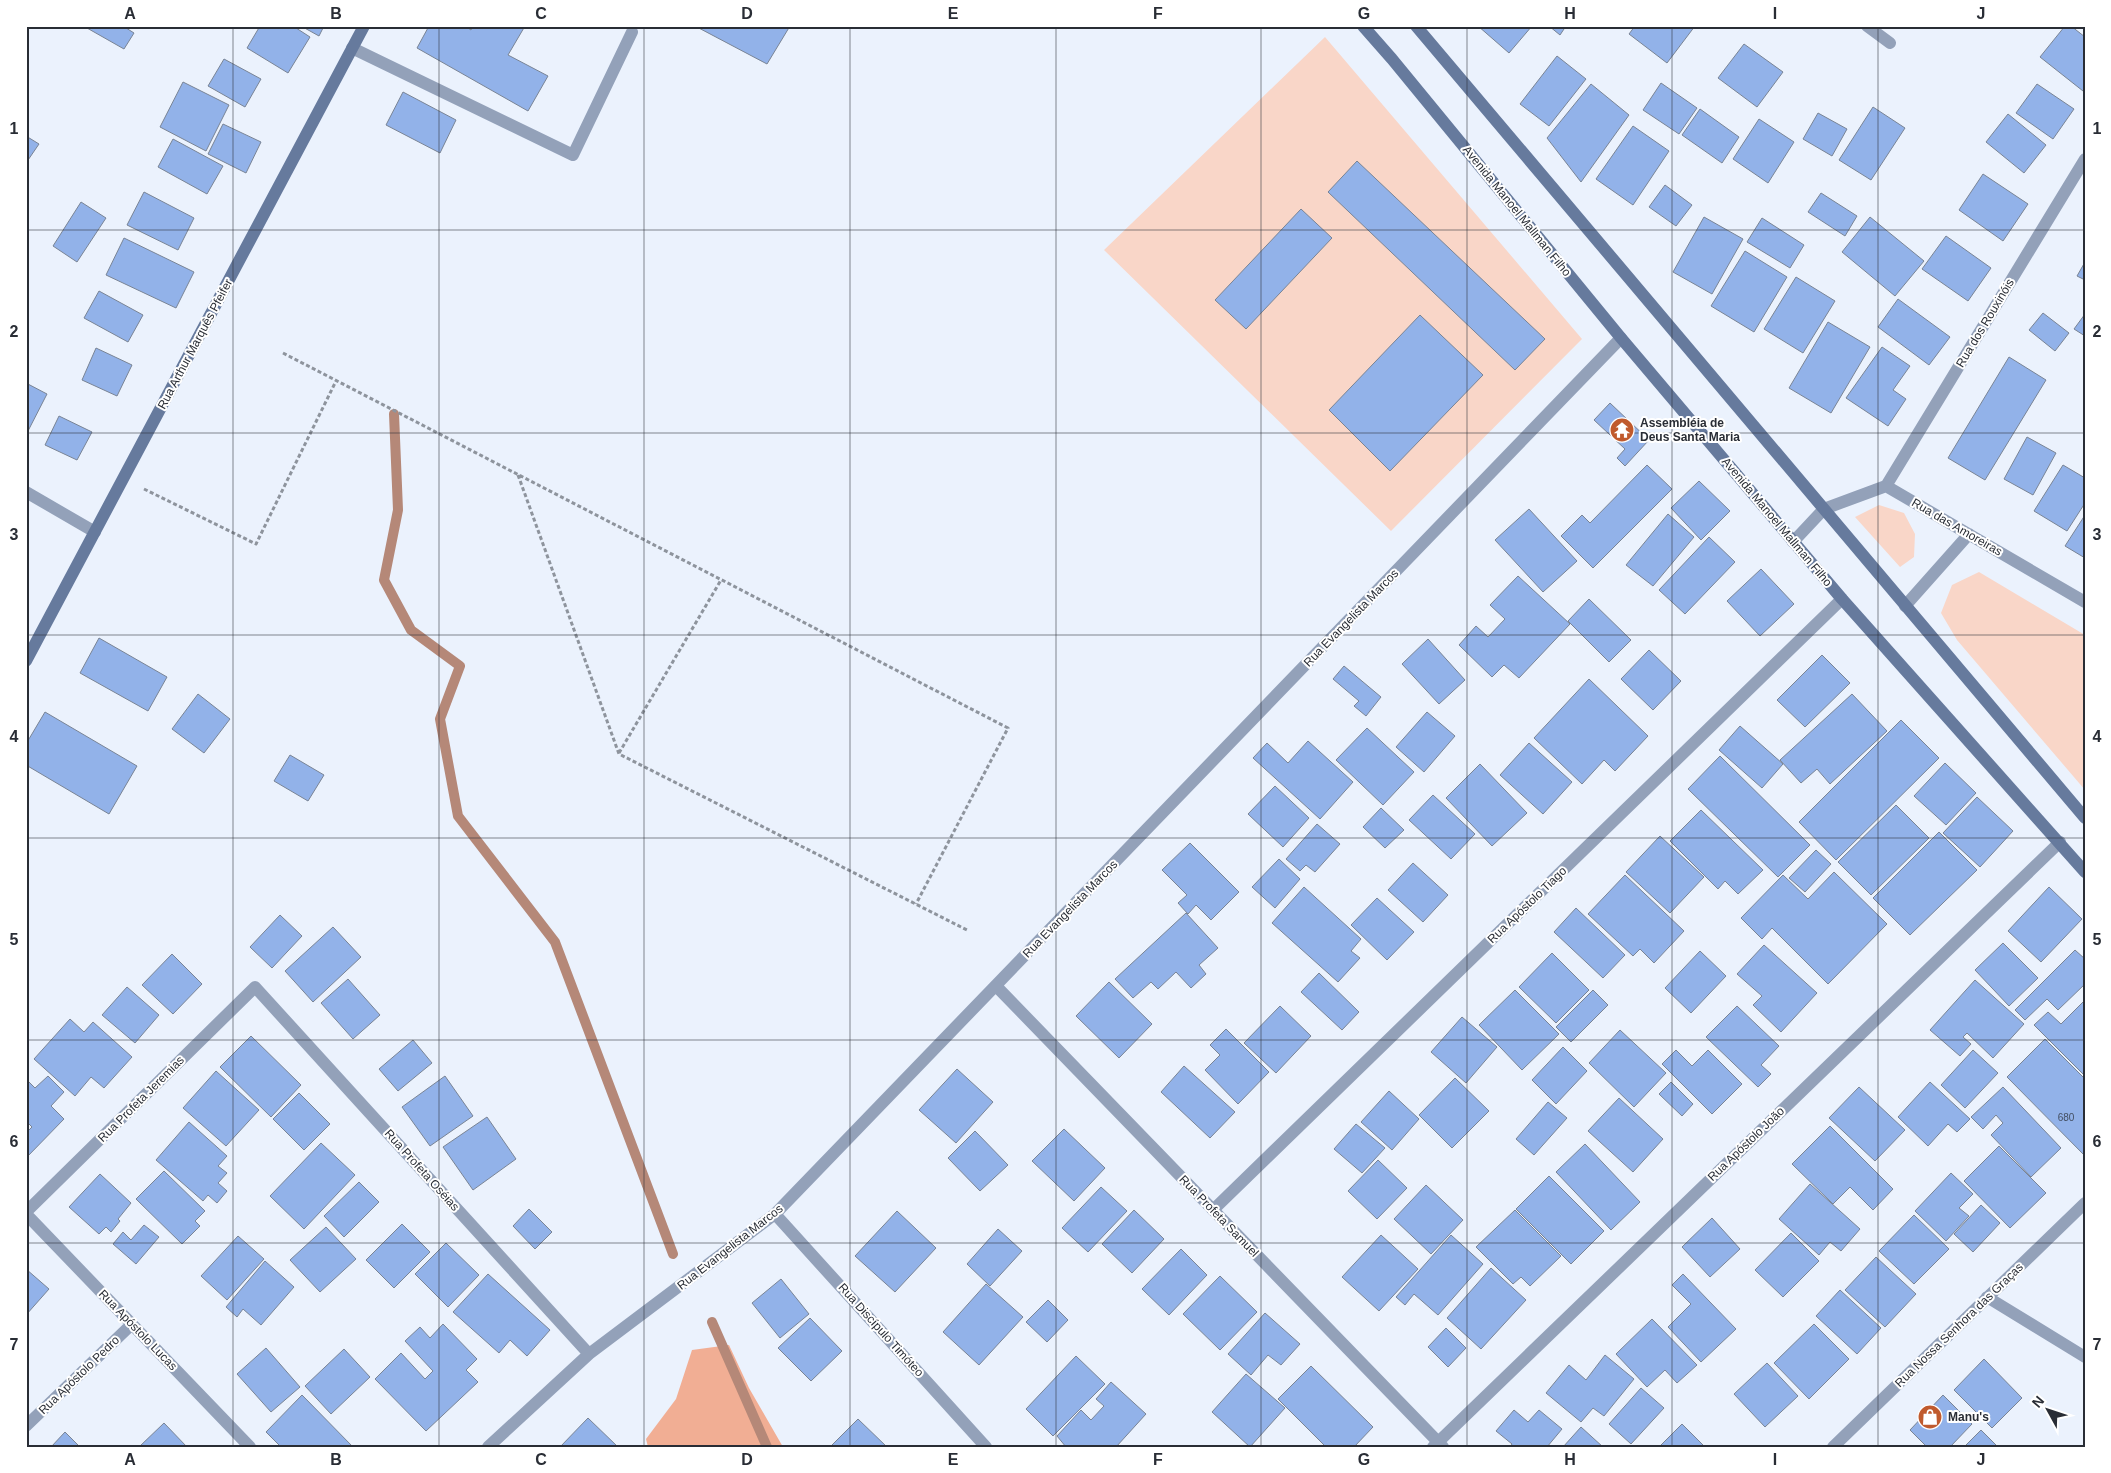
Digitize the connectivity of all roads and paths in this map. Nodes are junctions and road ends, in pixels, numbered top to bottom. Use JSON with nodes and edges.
{"nodes":[{"id":1,"x":364,"y":26,"type":"edge"},
{"id":2,"x":1363,"y":26,"type":"edge"},
{"id":3,"x":1416,"y":26,"type":"edge"},
{"id":4,"x":1867,"y":26,"type":"edge"},
{"id":5,"x":632,"y":32,"type":"dead end"},
{"id":6,"x":1890,"y":43,"type":"dead end"},
{"id":7,"x":352,"y":48,"type":"junction"},
{"id":8,"x":2085,"y":159,"type":"edge"},
{"id":9,"x":1621,"y":338,"type":"junction"},
{"id":10,"x":283,"y":353,"type":"dead end"},
{"id":11,"x":336,"y":381,"type":"junction"},
{"id":12,"x":518,"y":475,"type":"junction"},
{"id":13,"x":123,"y":479,"type":"junction"},
{"id":14,"x":1886,"y":486,"type":"junction"},
{"id":15,"x":26,"y":492,"type":"edge"},
{"id":16,"x":1824,"y":509,"type":"junction"},
{"id":17,"x":95,"y":532,"type":"junction"},
{"id":18,"x":1969,"y":534,"type":"junction"},
{"id":19,"x":1793,"y":542,"type":"junction"},
{"id":20,"x":721,"y":580,"type":"junction"},
{"id":21,"x":1842,"y":599,"type":"junction"},
{"id":22,"x":2085,"y":602,"type":"edge"},
{"id":23,"x":1905,"y":606,"type":"junction"},
{"id":24,"x":26,"y":661,"type":"edge"},
{"id":25,"x":619,"y":754,"type":"junction"},
{"id":26,"x":2085,"y":818,"type":"edge"},
{"id":27,"x":2060,"y":842,"type":"junction"},
{"id":28,"x":2085,"y":872,"type":"edge"},
{"id":29,"x":916,"y":904,"type":"junction"},
{"id":30,"x":967,"y":930,"type":"dead end"},
{"id":31,"x":996,"y":986,"type":"junction"},
{"id":32,"x":255,"y":987,"type":"joint"},
{"id":33,"x":2085,"y":1203,"type":"edge"},
{"id":34,"x":1213,"y":1210,"type":"junction"},
{"id":35,"x":26,"y":1213,"type":"edge"},
{"id":36,"x":775,"y":1214,"type":"junction"},
{"id":37,"x":1987,"y":1297,"type":"junction"},
{"id":38,"x":132,"y":1324,"type":"junction"},
{"id":39,"x":589,"y":1354,"type":"junction"},
{"id":40,"x":2085,"y":1357,"type":"edge"},
{"id":41,"x":26,"y":1426,"type":"edge"},
{"id":42,"x":1438,"y":1445,"type":"edge"},
{"id":43,"x":250,"y":1447,"type":"edge"},
{"id":44,"x":488,"y":1447,"type":"edge"},
{"id":45,"x":986,"y":1447,"type":"edge"},
{"id":46,"x":1832,"y":1447,"type":"edge"}],
"edges":[{"from":1,"to":7,"type":"street","name":"Rua Arthur Marquês Pfeifer"},
{"from":2,"to":9,"type":"street","name":"Avenida Manoel Mallman Filho"},
{"from":3,"to":16,"type":"street"},
{"from":4,"to":6,"type":"street"},
{"from":5,"to":7,"type":"street"},
{"from":7,"to":13,"type":"street","name":"Rua Arthur Marquês Pfeifer"},
{"from":8,"to":14,"type":"street","name":"Rua dos Rouxinóis"},
{"from":9,"to":19,"type":"street","name":"Avenida Manoel Mallman Filho"},
{"from":9,"to":31,"type":"street","name":"Rua Evangelista Marcos"},
{"from":10,"to":11,"type":"path"},
{"from":11,"to":12,"type":"path"},
{"from":11,"to":13,"type":"path"},
{"from":12,"to":20,"type":"path"},
{"from":12,"to":25,"type":"path"},
{"from":13,"to":17,"type":"street","name":"Rua Arthur Marquês Pfeifer"},
{"from":14,"to":16,"type":"street"},
{"from":14,"to":18,"type":"street","name":"Rua das Amoreiras"},
{"from":15,"to":17,"type":"street"},
{"from":16,"to":19,"type":"street"},
{"from":16,"to":23,"type":"street"},
{"from":17,"to":24,"type":"street","name":"Rua Arthur Marquês Pfeifer"},
{"from":18,"to":22,"type":"street","name":"Rua das Amoreiras"},
{"from":18,"to":23,"type":"street"},
{"from":19,"to":21,"type":"street","name":"Avenida Manoel Mallman Filho"},
{"from":20,"to":25,"type":"path"},
{"from":20,"to":29,"type":"path"},
{"from":21,"to":27,"type":"street","name":"Avenida Manoel Mallman Filho"},
{"from":21,"to":34,"type":"street","name":"Rua Apóstolo Tiago"},
{"from":23,"to":26,"type":"street"},
{"from":25,"to":29,"type":"path"},
{"from":27,"to":28,"type":"street","name":"Avenida Manoel Mallman Filho"},
{"from":27,"to":42,"type":"street","name":"Rua Apóstolo João"},
{"from":29,"to":30,"type":"path"},
{"from":31,"to":34,"type":"street","name":"Rua Profeta Samuel"},
{"from":31,"to":36,"type":"street","name":"Rua Evangelista Marcos"},
{"from":32,"to":35,"type":"street","name":"Rua Profeta Jeremias"},
{"from":32,"to":39,"type":"street","name":"Rua Profeta Oséias"},
{"from":33,"to":37,"type":"street","name":"Rua Nossa Senhora das Graças"},
{"from":34,"to":42,"type":"street","name":"Rua Profeta Samuel"},
{"from":35,"to":38,"type":"street","name":"Rua Apóstolo Lucas"},
{"from":36,"to":39,"type":"street","name":"Rua Evangelista Marcos"},
{"from":36,"to":45,"type":"street","name":"Rua Discípulo Timóteo"},
{"from":37,"to":40,"type":"street"},
{"from":37,"to":46,"type":"street","name":"Rua Nossa Senhora das Graças"},
{"from":38,"to":41,"type":"street","name":"Rua Apóstolo Pedro"},
{"from":38,"to":43,"type":"street","name":"Rua Apóstolo Lucas"},
{"from":39,"to":44,"type":"street","name":"Rua Evangelista Marcos"}]}
